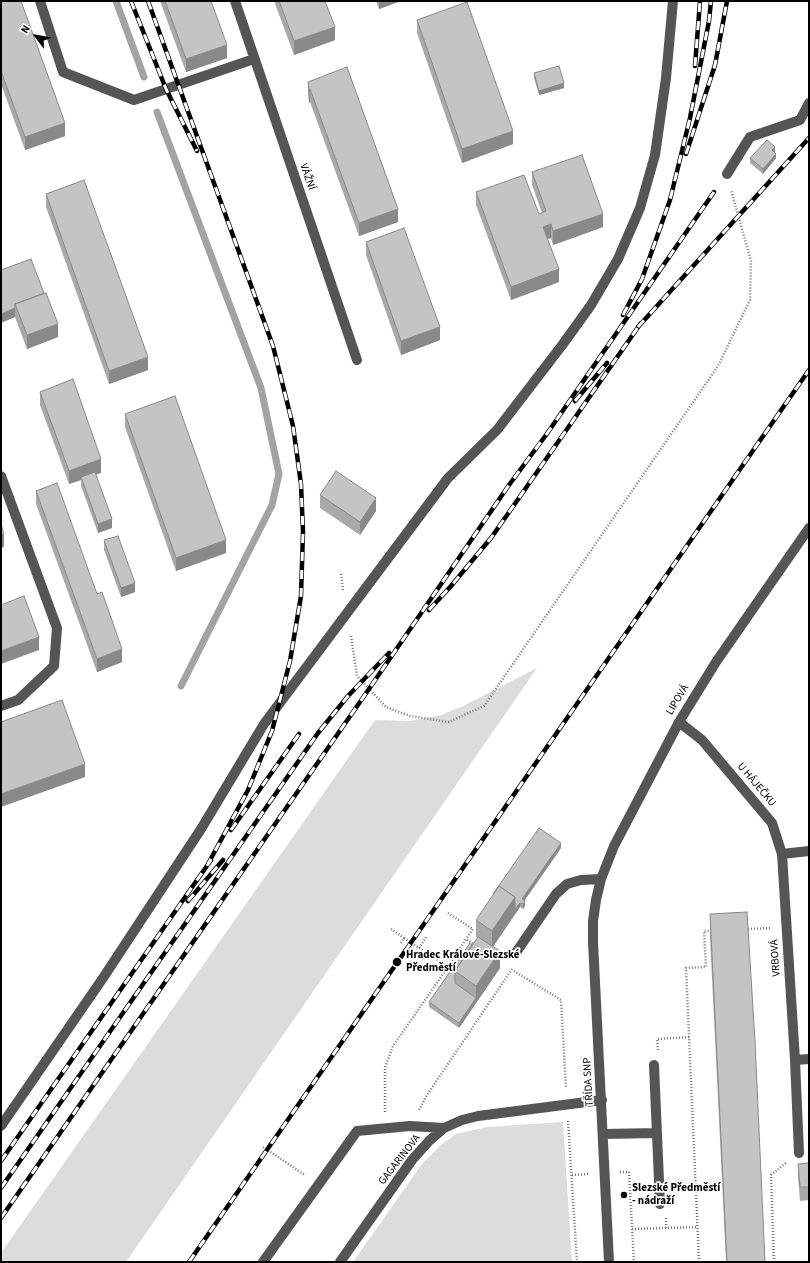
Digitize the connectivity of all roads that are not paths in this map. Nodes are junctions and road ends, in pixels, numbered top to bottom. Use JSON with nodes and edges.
{"nodes":[{"id":1,"x":40,"y":1,"type":"edge"},
{"id":2,"x":235,"y":1,"type":"edge"},
{"id":3,"x":673,"y":1,"type":"edge"},
{"id":4,"x":254,"y":59,"type":"junction"},
{"id":5,"x":809,"y":103,"type":"edge"},
{"id":6,"x":727,"y":174,"type":"road end"},
{"id":7,"x":357,"y":360,"type":"dead end"},
{"id":8,"x":1,"y":476,"type":"edge"},
{"id":9,"x":809,"y":528,"type":"edge"},
{"id":10,"x":1,"y":706,"type":"edge"},
{"id":11,"x":679,"y":722,"type":"junction"},
{"id":12,"x":809,"y":851,"type":"edge"},
{"id":13,"x":782,"y":854,"type":"junction"},
{"id":14,"x":601,"y":879,"type":"junction"},
{"id":15,"x":596,"y":900,"type":"joint"},
{"id":16,"x":515,"y":954,"type":"road end"},
{"id":17,"x":809,"y":1059,"type":"edge"},
{"id":18,"x":795,"y":1060,"type":"junction"},
{"id":19,"x":654,"y":1065,"type":"dead end"},
{"id":20,"x":602,"y":1100,"type":"junction"},
{"id":21,"x":1,"y":1126,"type":"edge"},
{"id":22,"x":444,"y":1128,"type":"junction"},
{"id":23,"x":656,"y":1133,"type":"junction"},
{"id":24,"x":604,"y":1134,"type":"junction"},
{"id":25,"x":799,"y":1153,"type":"road end"},
{"id":26,"x":660,"y":1204,"type":"dead end"},
{"id":27,"x":263,"y":1262,"type":"edge"},
{"id":28,"x":340,"y":1262,"type":"edge"},
{"id":29,"x":609,"y":1262,"type":"edge"}],
"edges":[{"from":1,"to":4,"type":"street"},
{"from":2,"to":4,"type":"street","name":"VÁŽNÍ"},
{"from":3,"to":21,"type":"street"},
{"from":4,"to":7,"type":"street","name":"VÁŽNÍ"},
{"from":5,"to":6,"type":"street"},
{"from":8,"to":10,"type":"street"},
{"from":9,"to":11,"type":"street","name":"LIPOVÁ"},
{"from":11,"to":13,"type":"street","name":"U HÁJEČKU"},
{"from":11,"to":14,"type":"street","name":"LIPOVÁ"},
{"from":12,"to":13,"type":"street"},
{"from":13,"to":18,"type":"street","name":"VRBOVÁ"},
{"from":14,"to":15,"type":"street","name":"LIPOVÁ"},
{"from":14,"to":16,"type":"street"},
{"from":15,"to":20,"type":"street","name":"TŘÍDA SNP"},
{"from":17,"to":18,"type":"street"},
{"from":18,"to":25,"type":"street","name":"VRBOVÁ"},
{"from":19,"to":23,"type":"street"},
{"from":20,"to":22,"type":"street","name":"GAGARINOVA"},
{"from":20,"to":24,"type":"street","name":"TŘÍDA SNP"},
{"from":22,"to":27,"type":"street"},
{"from":22,"to":28,"type":"street","name":"GAGARINOVA"},
{"from":23,"to":24,"type":"street"},
{"from":23,"to":26,"type":"street"},
{"from":24,"to":29,"type":"street","name":"TŘÍDA SNP"}]}
